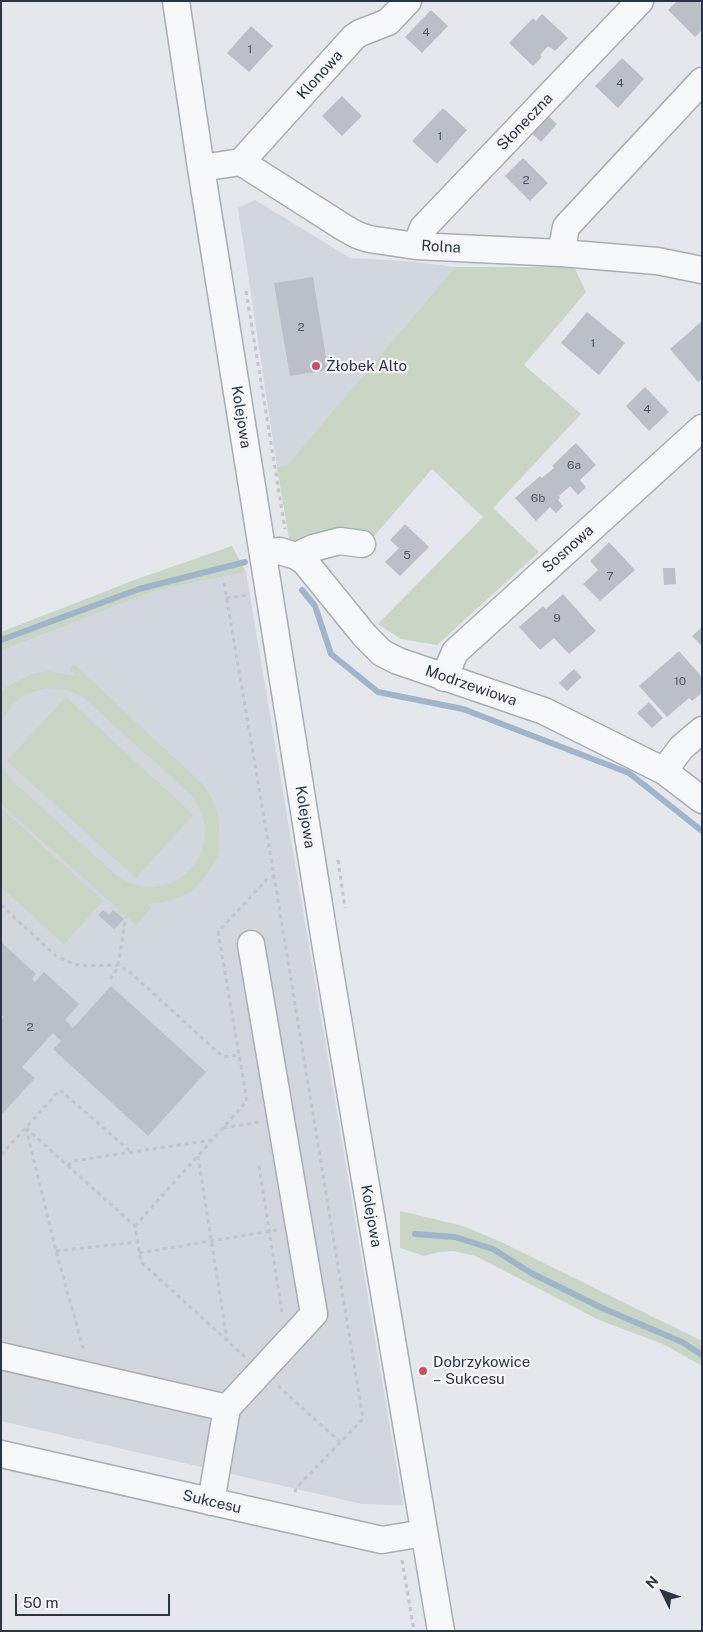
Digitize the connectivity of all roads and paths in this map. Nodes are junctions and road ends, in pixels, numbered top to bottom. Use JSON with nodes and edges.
{"nodes":[{"id":1,"x":176,"y":1,"type":"edge"},
{"id":2,"x":408,"y":1,"type":"edge"},
{"id":3,"x":640,"y":1,"type":"edge"},
{"id":4,"x":702,"y":81,"type":"edge"},
{"id":5,"x":241,"y":162,"type":"junction"},
{"id":6,"x":200,"y":168,"type":"junction"},
{"id":7,"x":416,"y":246,"type":"junction"},
{"id":8,"x":561,"y":253,"type":"junction"},
{"id":9,"x":702,"y":270,"type":"edge"},
{"id":10,"x":702,"y":428,"type":"edge"},
{"id":11,"x":362,"y":544,"type":"dead end"},
{"id":12,"x":263,"y":553,"type":"junction"},
{"id":13,"x":296,"y":556,"type":"junction"},
{"id":14,"x":224,"y":583,"type":"dead end"},
{"id":15,"x":444,"y":678,"type":"junction"},
{"id":16,"x":702,"y":730,"type":"edge"},
{"id":17,"x":664,"y":771,"type":"junction"},
{"id":18,"x":702,"y":800,"type":"edge"},
{"id":19,"x":274,"y":876,"type":"junction"},
{"id":20,"x":1,"y":905,"type":"edge"},
{"id":21,"x":126,"y":917,"type":"dead end"},
{"id":22,"x":250,"y":944,"type":"dead end"},
{"id":23,"x":118,"y":965,"type":"junction"},
{"id":24,"x":110,"y":979,"type":"dead end"},
{"id":25,"x":239,"y":1055,"type":"junction"},
{"id":26,"x":26,"y":1128,"type":"junction"},
{"id":27,"x":212,"y":1140,"type":"junction"},
{"id":28,"x":131,"y":1152,"type":"junction"},
{"id":29,"x":1,"y":1155,"type":"edge"},
{"id":30,"x":198,"y":1156,"type":"junction"},
{"id":31,"x":68,"y":1166,"type":"junction"},
{"id":32,"x":258,"y":1166,"type":"dead end"},
{"id":33,"x":329,"y":1220,"type":"junction"},
{"id":34,"x":135,"y":1226,"type":"junction"},
{"id":35,"x":299,"y":1226,"type":"junction"},
{"id":36,"x":269,"y":1231,"type":"junction"},
{"id":37,"x":211,"y":1241,"type":"junction"},
{"id":38,"x":138,"y":1242,"type":"junction"},
{"id":39,"x":56,"y":1251,"type":"junction"},
{"id":40,"x":139,"y":1253,"type":"junction"},
{"id":41,"x":282,"y":1312,"type":"dead end"},
{"id":42,"x":227,"y":1340,"type":"junction"},
{"id":43,"x":1,"y":1356,"type":"edge"},
{"id":44,"x":261,"y":1370,"type":"junction"},
{"id":45,"x":78,"y":1374,"type":"junction"},
{"id":46,"x":227,"y":1408,"type":"junction"},
{"id":47,"x":340,"y":1442,"type":"junction"},
{"id":48,"x":1,"y":1454,"type":"edge"},
{"id":49,"x":294,"y":1496,"type":"dead end"},
{"id":50,"x":211,"y":1502,"type":"junction"},
{"id":51,"x":424,"y":1534,"type":"junction"},
{"id":52,"x":398,"y":1537,"type":"junction"},
{"id":53,"x":414,"y":1631,"type":"edge"},
{"id":54,"x":441,"y":1631,"type":"edge"}],
"edges":[{"from":1,"to":6,"type":"street","name":"Kolejowa"},
{"from":2,"to":5,"type":"street","name":"Klonowa"},
{"from":3,"to":7,"type":"street","name":"Słoneczna"},
{"from":4,"to":8,"type":"street"},
{"from":5,"to":6,"type":"street"},
{"from":5,"to":7,"type":"street","name":"Rolna"},
{"from":6,"to":12,"type":"street","name":"Kolejowa"},
{"from":7,"to":8,"type":"street","name":"Rolna"},
{"from":8,"to":9,"type":"street","name":"Rolna"},
{"from":10,"to":15,"type":"street","name":"Sosnowa"},
{"from":11,"to":13,"type":"street"},
{"from":12,"to":13,"type":"street"},
{"from":12,"to":51,"type":"street","name":"Kolejowa"},
{"from":13,"to":15,"type":"street","name":"Modrzewiowa"},
{"from":14,"to":19,"type":"path"},
{"from":15,"to":17,"type":"street","name":"Modrzewiowa"},
{"from":16,"to":17,"type":"street"},
{"from":17,"to":18,"type":"street","name":"Modrzewiowa"},
{"from":19,"to":25,"type":"path"},
{"from":19,"to":33,"type":"path"},
{"from":20,"to":23,"type":"path"},
{"from":21,"to":23,"type":"path"},
{"from":22,"to":35,"type":"street"},
{"from":23,"to":24,"type":"path"},
{"from":23,"to":25,"type":"path"},
{"from":25,"to":27,"type":"path"},
{"from":26,"to":28,"type":"path"},
{"from":26,"to":29,"type":"path"},
{"from":26,"to":31,"type":"path"},
{"from":26,"to":39,"type":"path"},
{"from":27,"to":28,"type":"path"},
{"from":27,"to":30,"type":"path"},
{"from":28,"to":31,"type":"path"},
{"from":30,"to":34,"type":"path"},
{"from":30,"to":37,"type":"path"},
{"from":31,"to":34,"type":"path"},
{"from":32,"to":36,"type":"path"},
{"from":33,"to":35,"type":"path"},
{"from":33,"to":47,"type":"path"},
{"from":34,"to":38,"type":"path"},
{"from":35,"to":36,"type":"path"},
{"from":35,"to":44,"type":"street"},
{"from":36,"to":37,"type":"path"},
{"from":36,"to":41,"type":"path"},
{"from":37,"to":40,"type":"path"},
{"from":37,"to":42,"type":"path"},
{"from":38,"to":39,"type":"path"},
{"from":38,"to":40,"type":"path"},
{"from":39,"to":45,"type":"path"},
{"from":40,"to":42,"type":"path"},
{"from":42,"to":44,"type":"path"},
{"from":43,"to":45,"type":"street"},
{"from":44,"to":46,"type":"street"},
{"from":44,"to":47,"type":"path"},
{"from":45,"to":46,"type":"street"},
{"from":46,"to":50,"type":"street"},
{"from":47,"to":49,"type":"path"},
{"from":48,"to":50,"type":"street","name":"Sukcesu"},
{"from":50,"to":52,"type":"street","name":"Sukcesu"},
{"from":51,"to":52,"type":"street","name":"Sukcesu"},
{"from":51,"to":54,"type":"street","name":"Kolejowa"},
{"from":52,"to":53,"type":"path"}]}
